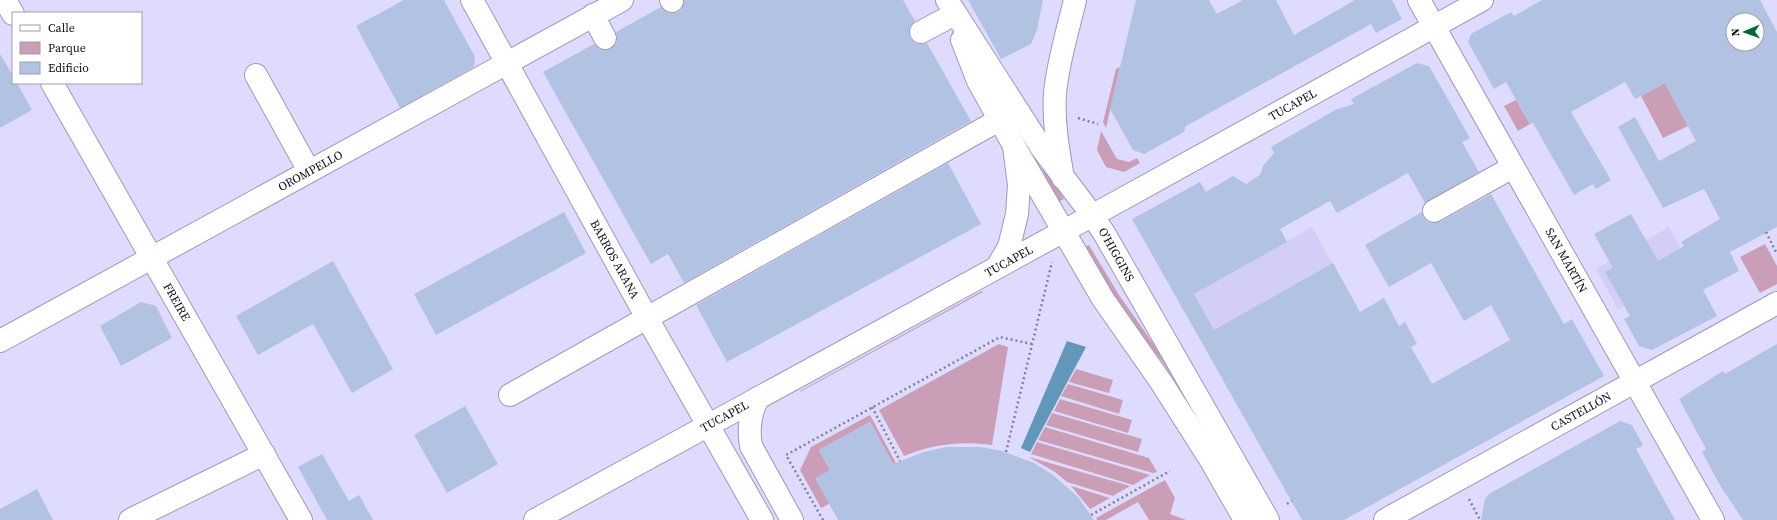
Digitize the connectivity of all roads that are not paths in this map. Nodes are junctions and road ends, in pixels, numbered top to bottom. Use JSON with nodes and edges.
{"nodes":[{"id":1,"x":5,"y":0,"type":"edge"},
{"id":2,"x":472,"y":0,"type":"edge"},
{"id":3,"x":622,"y":0,"type":"edge"},
{"id":4,"x":1075,"y":0,"type":"edge"},
{"id":5,"x":1419,"y":0,"type":"edge"},
{"id":6,"x":1482,"y":0,"type":"edge"},
{"id":7,"x":951,"y":7,"type":"edge"},
{"id":8,"x":12,"y":12,"type":"edge"},
{"id":9,"x":593,"y":16,"type":"junction"},
{"id":10,"x":1434,"y":26,"type":"junction"},
{"id":11,"x":921,"y":32,"type":"dead end"},
{"id":12,"x":605,"y":38,"type":"dead end"},
{"id":13,"x":506,"y":63,"type":"junction"},
{"id":14,"x":256,"y":75,"type":"dead end"},
{"id":15,"x":53,"y":84,"type":"edge"},
{"id":16,"x":999,"y":120,"type":"junction"},
{"id":17,"x":1014,"y":146,"type":"junction"},
{"id":18,"x":1513,"y":167,"type":"junction"},
{"id":19,"x":309,"y":171,"type":"junction"},
{"id":20,"x":1063,"y":178,"type":"junction"},
{"id":21,"x":1434,"y":211,"type":"dead end"},
{"id":22,"x":1092,"y":215,"type":"junction"},
{"id":23,"x":1063,"y":231,"type":"junction"},
{"id":24,"x":151,"y":257,"type":"junction"},
{"id":25,"x":997,"y":268,"type":"junction"},
{"id":26,"x":1777,"y":303,"type":"edge"},
{"id":27,"x":647,"y":318,"type":"junction"},
{"id":28,"x":0,"y":341,"type":"edge"},
{"id":29,"x":1635,"y":382,"type":"junction"},
{"id":30,"x":510,"y":395,"type":"dead end"},
{"id":31,"x":758,"y":398,"type":"junction"},
{"id":32,"x":708,"y":426,"type":"junction"},
{"id":33,"x":264,"y":454,"type":"junction"},
{"id":34,"x":781,"y":501,"type":"junction"},
{"id":35,"x":130,"y":520,"type":"edge"},
{"id":36,"x":301,"y":520,"type":"edge"},
{"id":37,"x":535,"y":520,"type":"edge"},
{"id":38,"x":762,"y":520,"type":"edge"},
{"id":39,"x":792,"y":520,"type":"edge"},
{"id":40,"x":1246,"y":520,"type":"edge"},
{"id":41,"x":1268,"y":520,"type":"edge"},
{"id":42,"x":1385,"y":520,"type":"edge"},
{"id":43,"x":1713,"y":520,"type":"edge"}],
"edges":[{"from":1,"to":8,"type":"main road"},
{"from":2,"to":13,"type":"main road","name":"BARROS ARANA"},
{"from":3,"to":9,"type":"main road","name":"OROMPELLO"},
{"from":4,"to":20,"type":"main road"},
{"from":5,"to":10,"type":"main road","name":"SAN MARTÍN"},
{"from":6,"to":10,"type":"main road","name":"TUCAPEL"},
{"from":7,"to":11,"type":"main road"},
{"from":7,"to":16,"type":"main road"},
{"from":7,"to":20,"type":"main road","name":"O'HIGGINS"},
{"from":9,"to":12,"type":"main road"},
{"from":9,"to":13,"type":"main road","name":"OROMPELLO"},
{"from":10,"to":18,"type":"main road","name":"SAN MARTÍN"},
{"from":10,"to":22,"type":"main road","name":"TUCAPEL"},
{"from":13,"to":19,"type":"main road","name":"OROMPELLO"},
{"from":13,"to":27,"type":"main road","name":"BARROS ARANA"},
{"from":14,"to":19,"type":"main road"},
{"from":15,"to":24,"type":"main road","name":"FREIRE"},
{"from":16,"to":17,"type":"main road"},
{"from":16,"to":27,"type":"main road"},
{"from":17,"to":23,"type":"main road"},
{"from":17,"to":25,"type":"main road"},
{"from":18,"to":21,"type":"main road"},
{"from":18,"to":29,"type":"main road","name":"SAN MARTÍN"},
{"from":19,"to":24,"type":"main road","name":"OROMPELLO"},
{"from":20,"to":22,"type":"main road","name":"O'HIGGINS"},
{"from":22,"to":23,"type":"main road","name":"TUCAPEL"},
{"from":22,"to":41,"type":"main road","name":"O'HIGGINS"},
{"from":23,"to":25,"type":"main road","name":"TUCAPEL"},
{"from":23,"to":40,"type":"main road"},
{"from":24,"to":28,"type":"main road","name":"OROMPELLO"},
{"from":24,"to":33,"type":"main road","name":"FREIRE"},
{"from":25,"to":31,"type":"main road","name":"TUCAPEL"},
{"from":26,"to":29,"type":"main road","name":"CASTELLÓN"},
{"from":27,"to":30,"type":"main road"},
{"from":27,"to":32,"type":"main road","name":"BARROS ARANA"},
{"from":29,"to":42,"type":"main road","name":"CASTELLÓN"},
{"from":29,"to":43,"type":"main road","name":"SAN MARTÍN"},
{"from":31,"to":32,"type":"main road","name":"TUCAPEL"},
{"from":31,"to":34,"type":"main road","name":"BARROS ARANA"},
{"from":32,"to":34,"type":"main road","name":"BARROS ARANA"},
{"from":32,"to":37,"type":"main road","name":"TUCAPEL"},
{"from":32,"to":38,"type":"main road"},
{"from":33,"to":35,"type":"main road"},
{"from":33,"to":36,"type":"main road","name":"FREIRE"},
{"from":34,"to":39,"type":"main road","name":"BARROS ARANA"}]}
